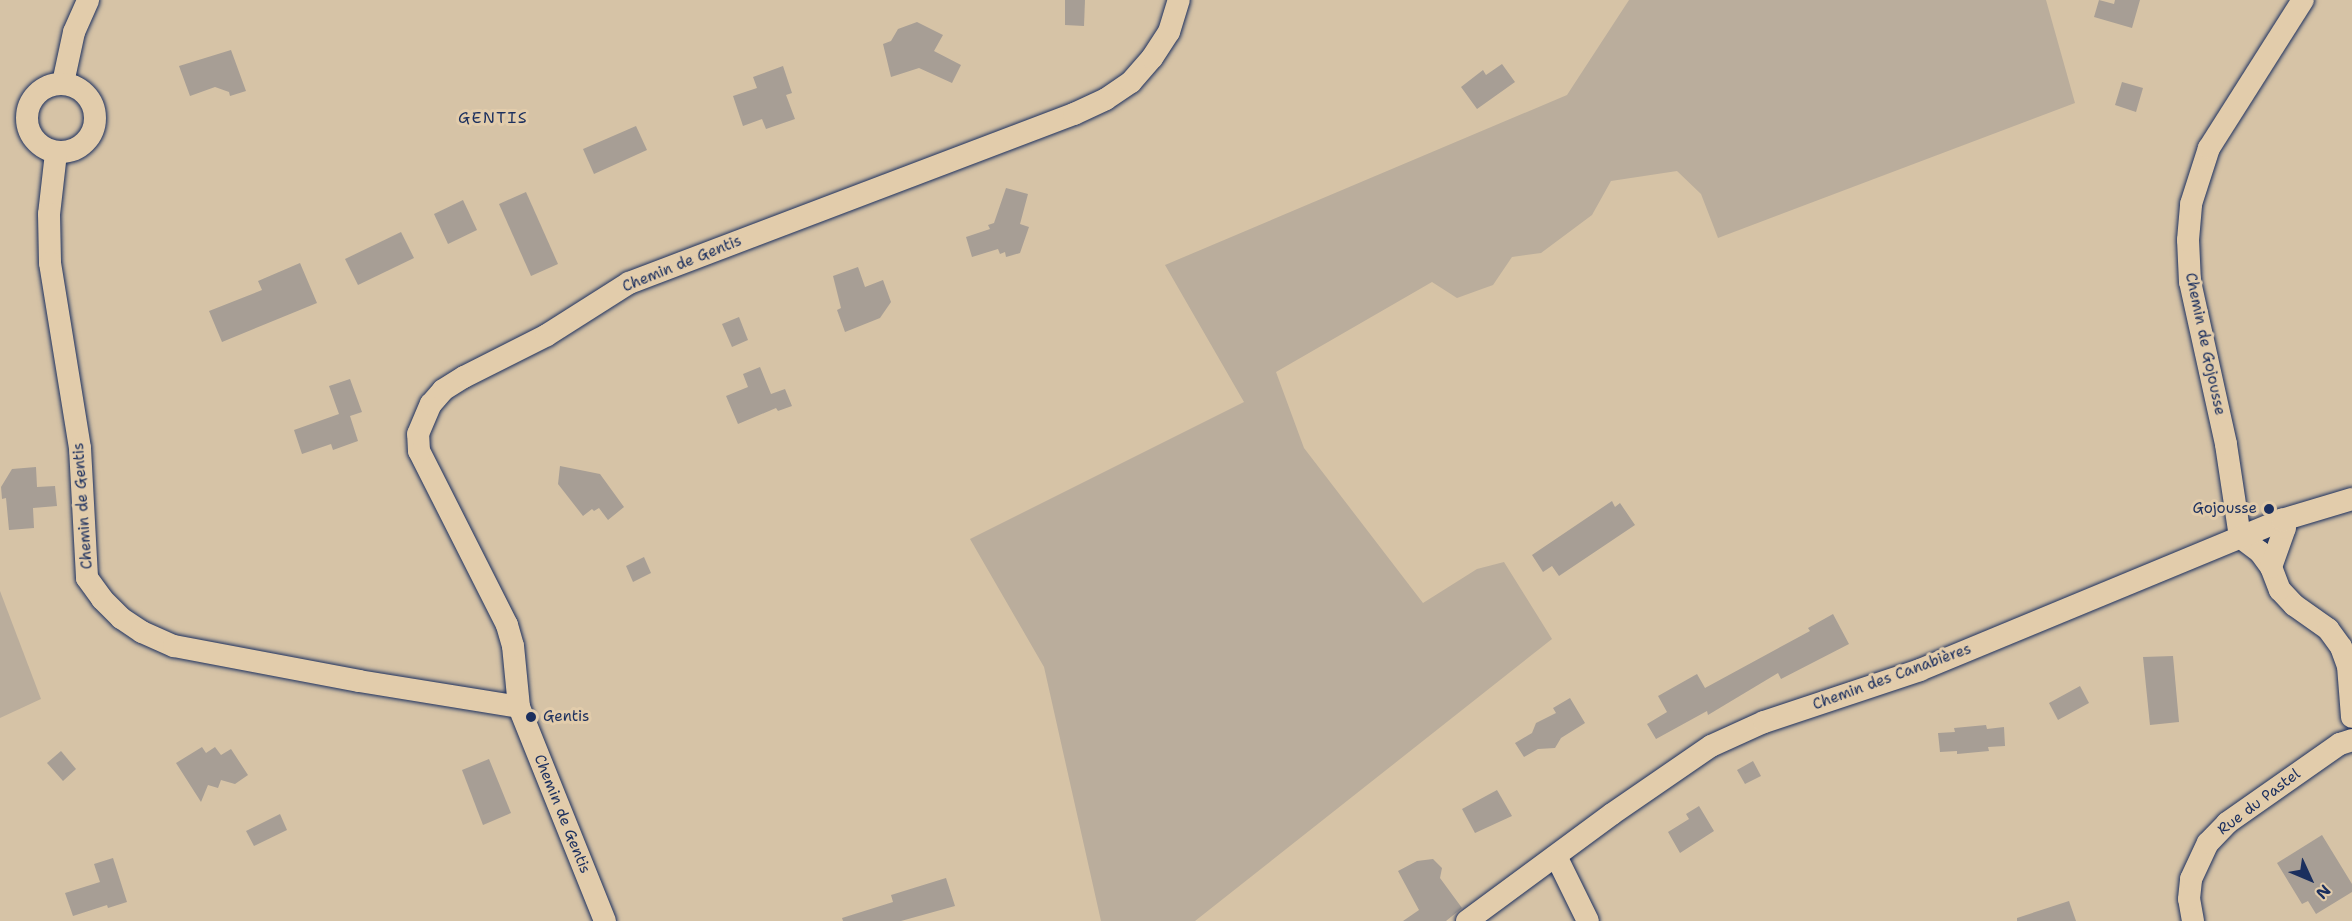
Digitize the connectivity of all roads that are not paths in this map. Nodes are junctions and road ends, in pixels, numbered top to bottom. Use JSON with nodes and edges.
{"nodes":[{"id":1,"x":88,"y":0,"type":"edge"},
{"id":2,"x":1179,"y":0,"type":"edge"},
{"id":3,"x":2303,"y":0,"type":"edge"},
{"id":4,"x":63,"y":83,"type":"junction"},
{"id":5,"x":56,"y":153,"type":"junction"},
{"id":6,"x":2352,"y":499,"type":"edge"},
{"id":7,"x":2282,"y":520,"type":"junction"},
{"id":8,"x":2240,"y":537,"type":"junction"},
{"id":9,"x":2271,"y":567,"type":"junction"},
{"id":10,"x":519,"y":707,"type":"junction"},
{"id":11,"x":2352,"y":717,"type":"edge"},
{"id":12,"x":2352,"y":740,"type":"edge"},
{"id":13,"x":1556,"y":856,"type":"junction"},
{"id":14,"x":605,"y":921,"type":"edge"},
{"id":15,"x":1467,"y":921,"type":"edge"},
{"id":16,"x":1588,"y":921,"type":"edge"},
{"id":17,"x":2193,"y":921,"type":"edge"}],
"edges":[{"from":1,"to":4,"type":"street"},
{"from":2,"to":10,"type":"street","name":"Chemin de Gentis"},
{"from":3,"to":8,"type":"street","name":"Chemin de Gojousse"},
{"from":4,"to":5,"type":"street"},
{"from":4,"to":5,"type":"street"},
{"from":5,"to":10,"type":"street","name":"Chemin de Gentis"},
{"from":6,"to":7,"type":"street","name":"Chemin des Canabières"},
{"from":7,"to":8,"type":"street","name":"Chemin des Canabières"},
{"from":7,"to":9,"type":"street"},
{"from":8,"to":9,"type":"street"},
{"from":8,"to":13,"type":"street","name":"Chemin des Canabières"},
{"from":9,"to":11,"type":"street"},
{"from":10,"to":14,"type":"street","name":"Chemin de Gentis"},
{"from":12,"to":17,"type":"street","name":"Rue du Pastel"},
{"from":13,"to":15,"type":"street","name":"Chemin des Canabières"},
{"from":13,"to":16,"type":"street"}]}
